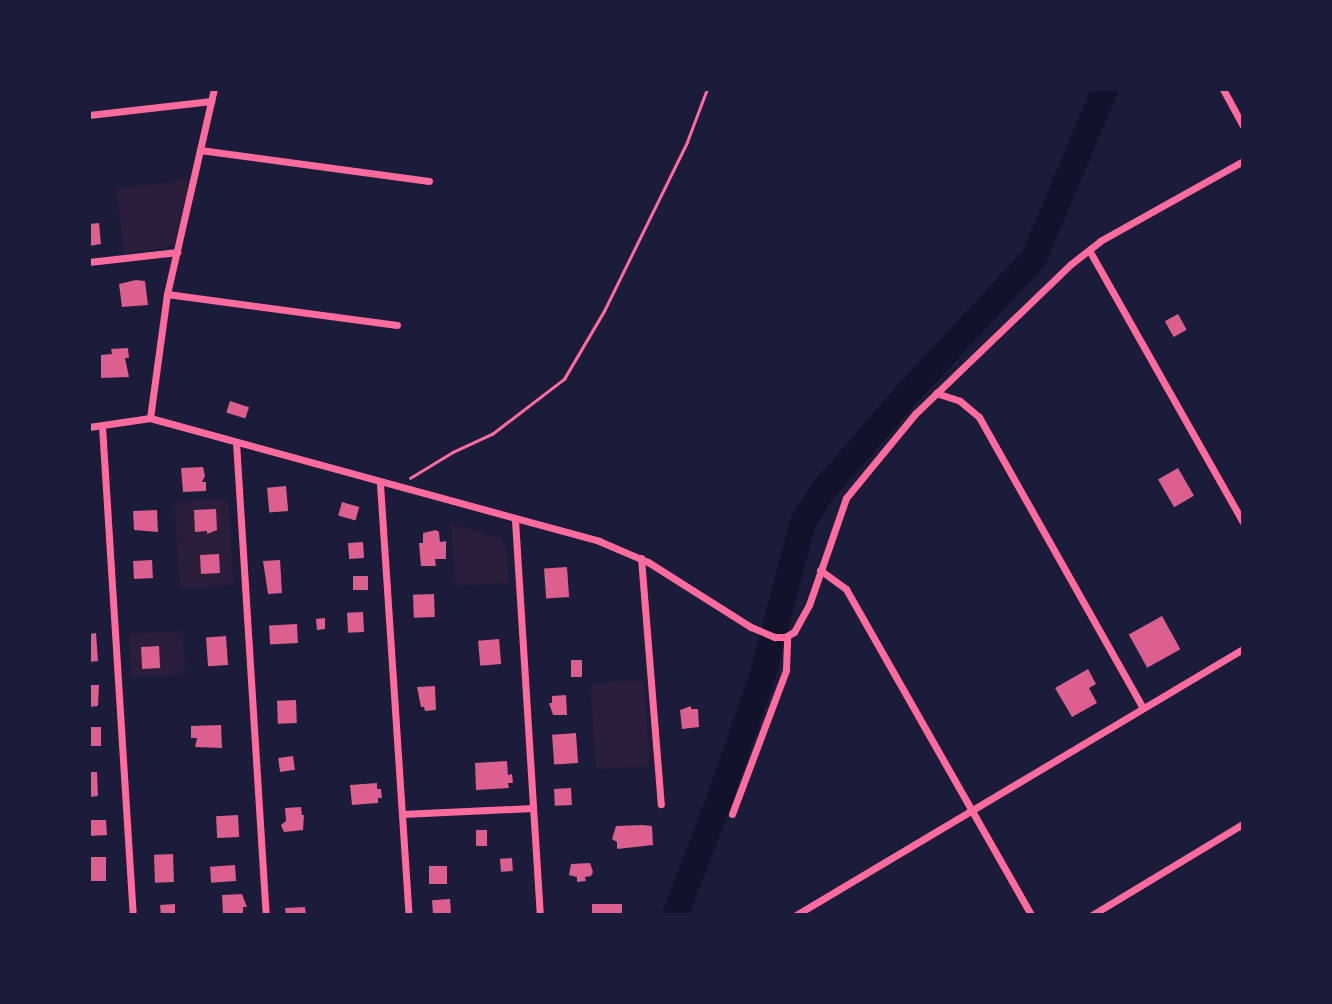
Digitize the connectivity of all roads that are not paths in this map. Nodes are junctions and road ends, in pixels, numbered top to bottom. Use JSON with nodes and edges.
{"nodes":[{"id":1,"x":214,"y":89,"type":"edge"},
{"id":2,"x":1223,"y":89,"type":"edge"},
{"id":3,"x":211,"y":102,"type":"junction"},
{"id":4,"x":89,"y":115,"type":"edge"},
{"id":5,"x":1243,"y":126,"type":"edge"},
{"id":6,"x":200,"y":150,"type":"junction"},
{"id":7,"x":1243,"y":161,"type":"edge"},
{"id":8,"x":429,"y":181,"type":"dead end"},
{"id":9,"x":1089,"y":250,"type":"junction"},
{"id":10,"x":177,"y":252,"type":"junction"},
{"id":11,"x":89,"y":262,"type":"edge"},
{"id":12,"x":167,"y":294,"type":"junction"},
{"id":13,"x":397,"y":325,"type":"dead end"},
{"id":14,"x":936,"y":393,"type":"junction"},
{"id":15,"x":150,"y":418,"type":"junction"},
{"id":16,"x":102,"y":426,"type":"junction"},
{"id":17,"x":89,"y":427,"type":"edge"},
{"id":18,"x":236,"y":442,"type":"junction"},
{"id":19,"x":380,"y":484,"type":"junction"},
{"id":20,"x":514,"y":520,"type":"junction"},
{"id":21,"x":1243,"y":522,"type":"edge"},
{"id":22,"x":641,"y":558,"type":"junction"},
{"id":23,"x":820,"y":570,"type":"junction"},
{"id":24,"x":788,"y":636,"type":"junction"},
{"id":25,"x":1243,"y":649,"type":"edge"},
{"id":26,"x":1143,"y":708,"type":"junction"},
{"id":27,"x":661,"y":804,"type":"dead end"},
{"id":28,"x":533,"y":808,"type":"junction"},
{"id":29,"x":973,"y":810,"type":"junction"},
{"id":30,"x":402,"y":814,"type":"junction"},
{"id":31,"x":732,"y":814,"type":"dead end"},
{"id":32,"x":1243,"y":824,"type":"edge"},
{"id":33,"x":133,"y":915,"type":"edge"},
{"id":34,"x":266,"y":915,"type":"edge"},
{"id":35,"x":409,"y":915,"type":"edge"},
{"id":36,"x":540,"y":915,"type":"edge"},
{"id":37,"x":796,"y":915,"type":"edge"},
{"id":38,"x":1031,"y":915,"type":"edge"},
{"id":39,"x":1092,"y":915,"type":"edge"}],
"edges":[{"from":1,"to":3,"type":"street"},
{"from":2,"to":5,"type":"street"},
{"from":3,"to":4,"type":"street"},
{"from":3,"to":6,"type":"street"},
{"from":6,"to":8,"type":"street"},
{"from":6,"to":10,"type":"street"},
{"from":7,"to":9,"type":"street"},
{"from":9,"to":14,"type":"street"},
{"from":9,"to":21,"type":"street"},
{"from":10,"to":11,"type":"street"},
{"from":10,"to":12,"type":"street"},
{"from":12,"to":13,"type":"street"},
{"from":12,"to":15,"type":"street"},
{"from":14,"to":23,"type":"street"},
{"from":14,"to":26,"type":"street"},
{"from":15,"to":16,"type":"street"},
{"from":15,"to":18,"type":"street"},
{"from":16,"to":17,"type":"street"},
{"from":16,"to":33,"type":"street"},
{"from":18,"to":19,"type":"street"},
{"from":18,"to":34,"type":"street"},
{"from":19,"to":20,"type":"street"},
{"from":19,"to":30,"type":"street"},
{"from":20,"to":22,"type":"street"},
{"from":20,"to":28,"type":"street"},
{"from":22,"to":24,"type":"street"},
{"from":22,"to":27,"type":"street"},
{"from":23,"to":24,"type":"street"},
{"from":23,"to":29,"type":"street"},
{"from":24,"to":31,"type":"street"},
{"from":25,"to":26,"type":"street"},
{"from":26,"to":29,"type":"street"},
{"from":28,"to":30,"type":"street"},
{"from":28,"to":36,"type":"street"},
{"from":29,"to":37,"type":"street"},
{"from":29,"to":38,"type":"street"},
{"from":30,"to":35,"type":"street"},
{"from":32,"to":39,"type":"street"}]}
